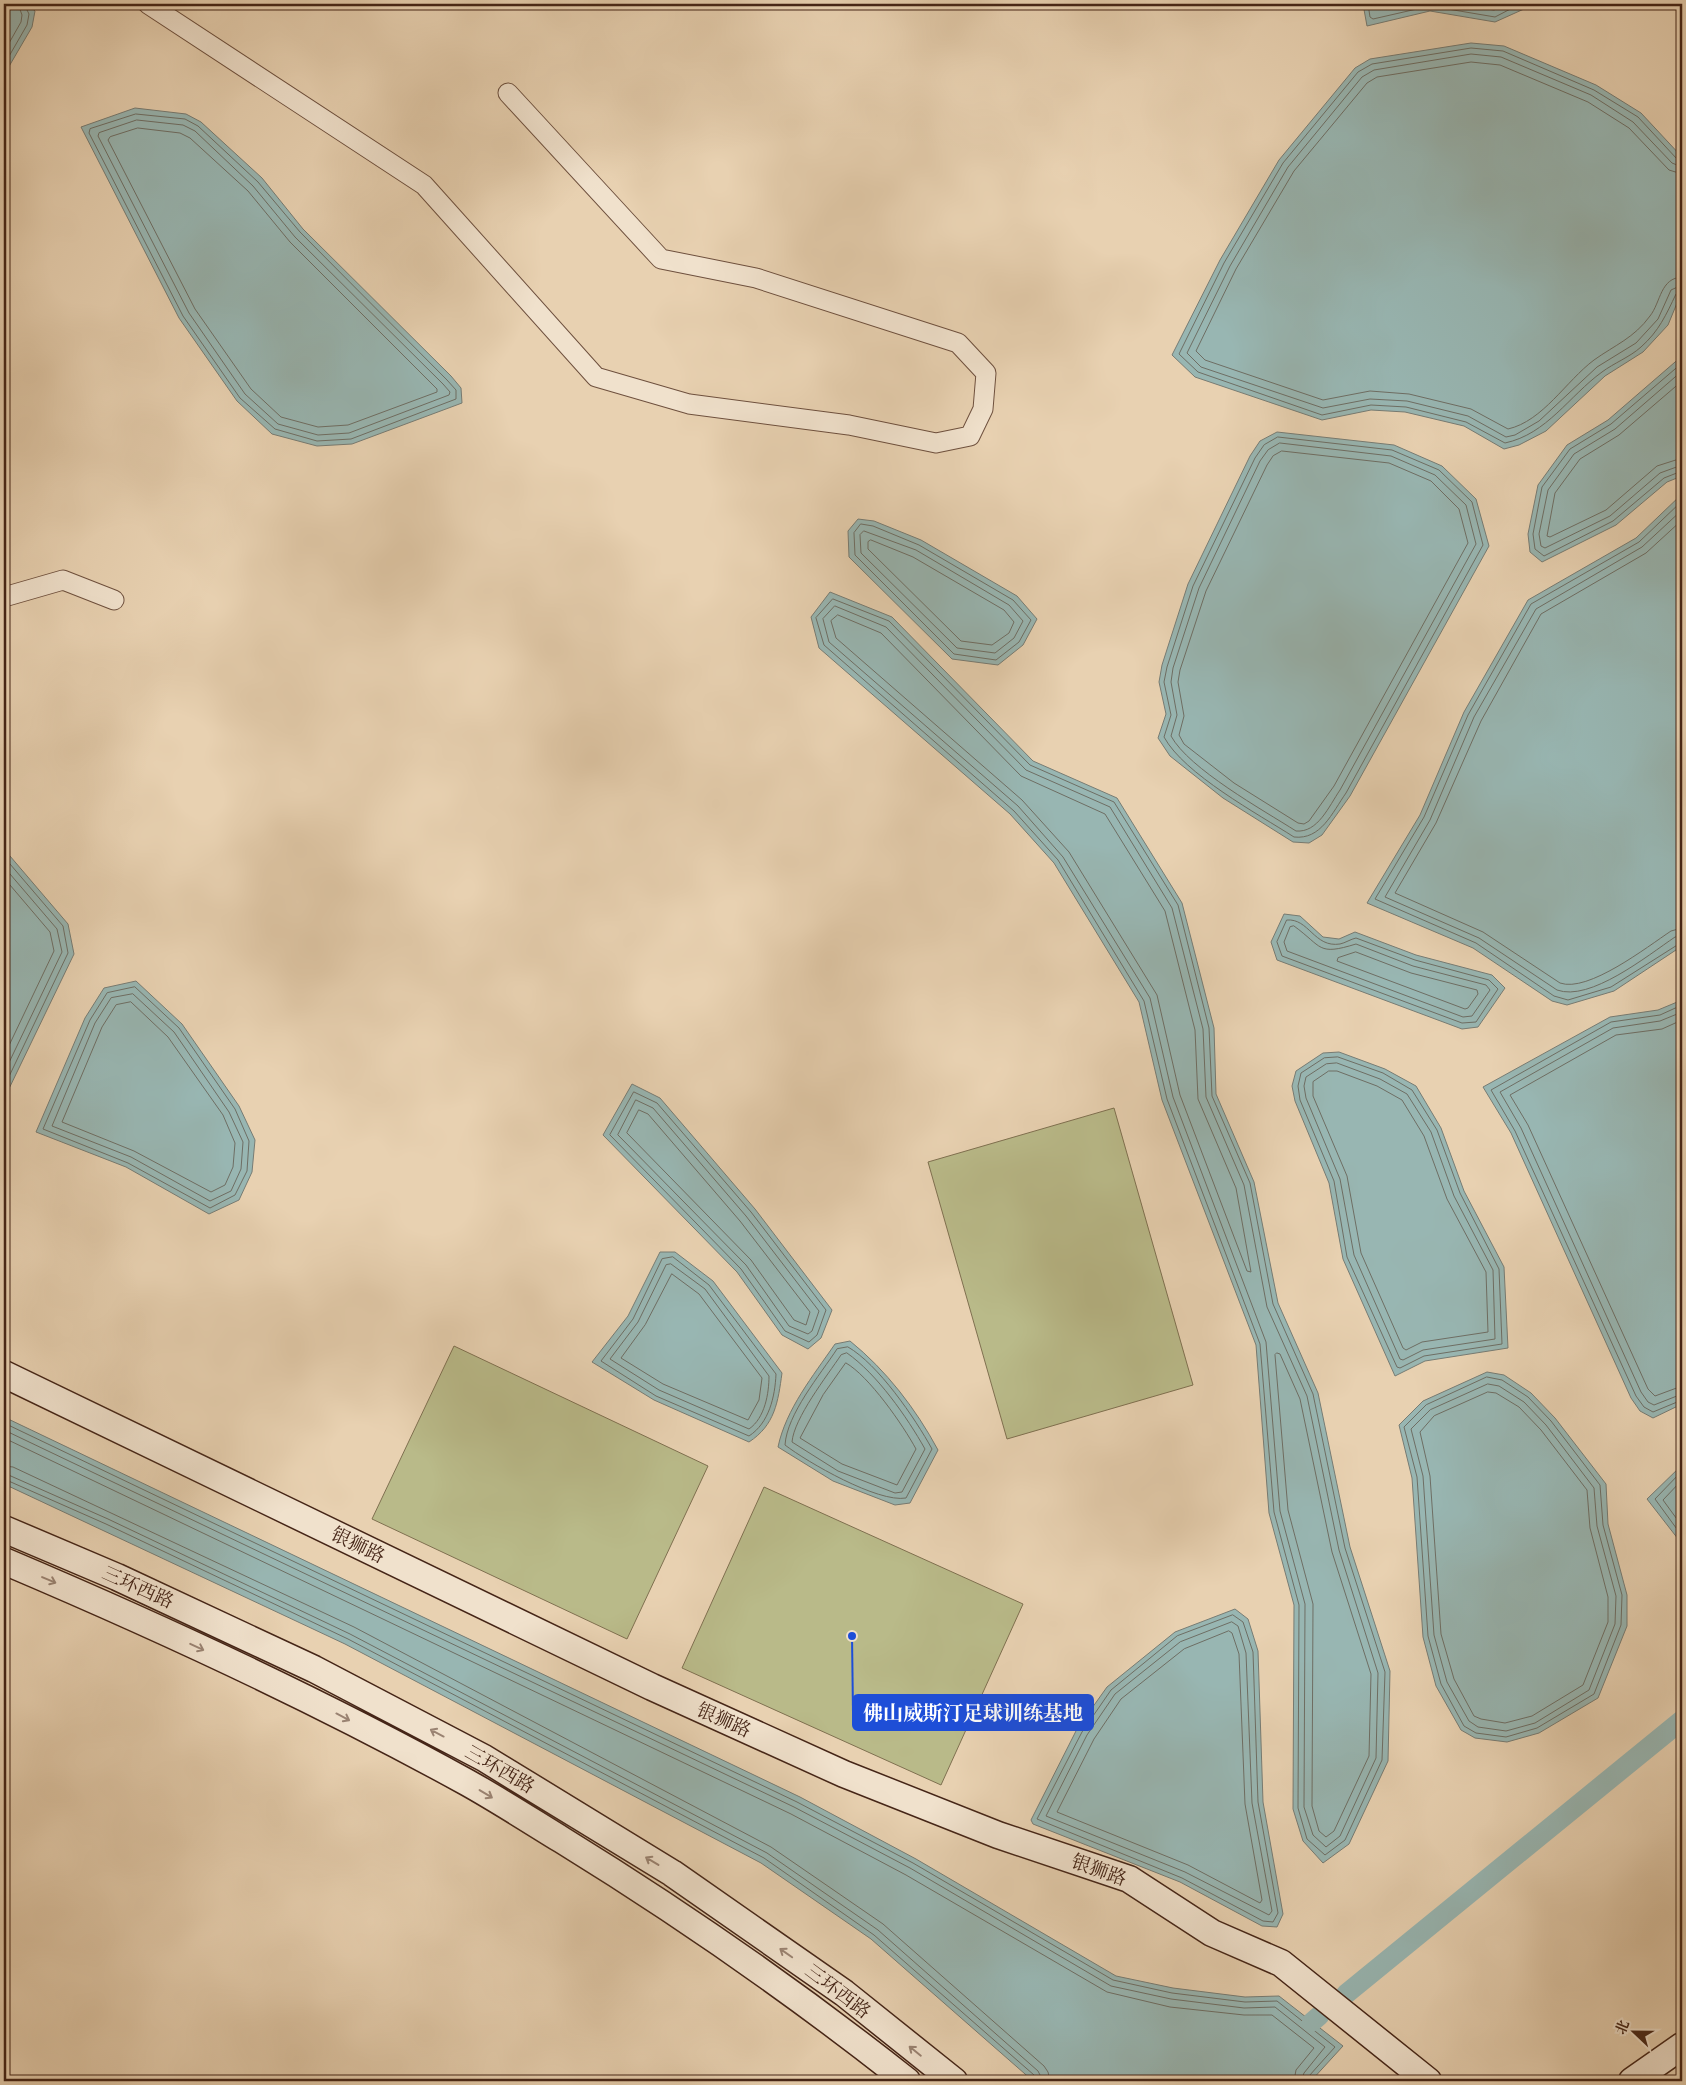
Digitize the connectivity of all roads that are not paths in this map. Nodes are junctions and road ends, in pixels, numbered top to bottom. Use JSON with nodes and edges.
{"nodes":[{"id":1,"x":148,"y":4,"type":"edge"},
{"id":2,"x":508,"y":93,"type":"dead end"},
{"id":3,"x":4,"y":597,"type":"edge"},
{"id":4,"x":114,"y":600,"type":"dead end"},
{"id":5,"x":4,"y":1374,"type":"edge"},
{"id":6,"x":4,"y":1529,"type":"edge"},
{"id":7,"x":4,"y":1561,"type":"edge"},
{"id":8,"x":1682,"y":2046,"type":"edge"},
{"id":9,"x":907,"y":2081,"type":"edge"},
{"id":10,"x":954,"y":2081,"type":"edge"},
{"id":11,"x":1428,"y":2081,"type":"edge"},
{"id":12,"x":1632,"y":2081,"type":"edge"}],
"edges":[{"from":1,"to":2,"type":"street"},
{"from":3,"to":4,"type":"street"},
{"from":5,"to":11,"type":"main road","name":"银狮路"},
{"from":10,"to":6,"type":"main road","name":"三环西路","one_way":true},
{"from":7,"to":9,"type":"main road","name":"三环西路","one_way":true},
{"from":8,"to":12,"type":"main road"}]}
